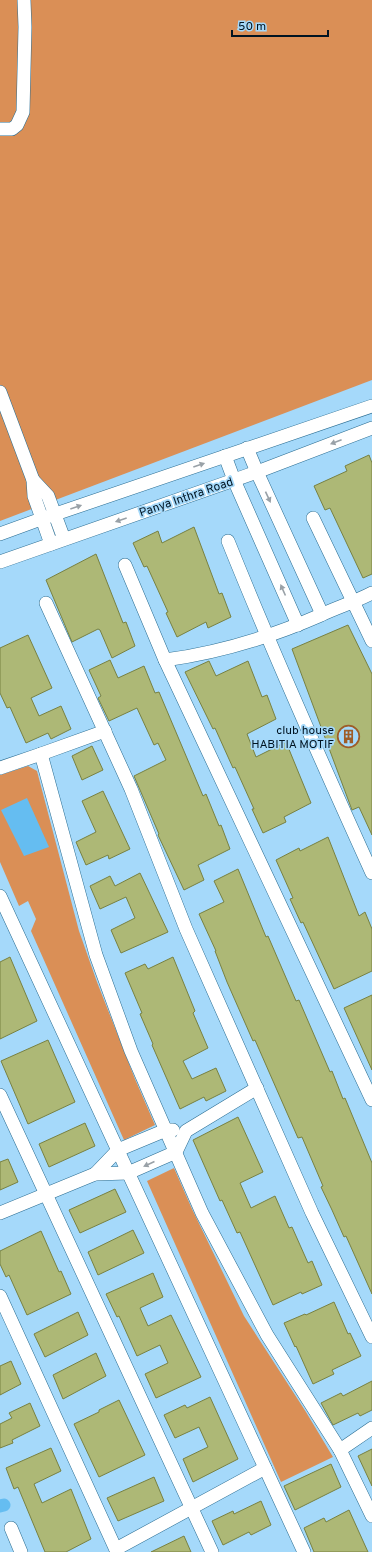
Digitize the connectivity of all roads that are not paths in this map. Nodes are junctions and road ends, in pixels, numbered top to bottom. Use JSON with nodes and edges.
{"nodes":[{"id":1,"x":24,"y":0,"type":"edge"},
{"id":2,"x":0,"y":129,"type":"edge"},
{"id":3,"x":0,"y":392,"type":"edge"},
{"id":4,"x":372,"y":406,"type":"edge"},
{"id":5,"x":372,"y":428,"type":"edge"},
{"id":6,"x":247,"y":448,"type":"junction"},
{"id":7,"x":225,"y":456,"type":"junction"},
{"id":8,"x":257,"y":472,"type":"junction"},
{"id":9,"x":33,"y":480,"type":"junction"},
{"id":10,"x":234,"y":480,"type":"junction"},
{"id":11,"x":56,"y":515,"type":"junction"},
{"id":12,"x":313,"y":518,"type":"dead end"},
{"id":13,"x":41,"y":519,"type":"junction"},
{"id":14,"x":0,"y":534,"type":"edge"},
{"id":15,"x":64,"y":539,"type":"junction"},
{"id":16,"x":228,"y":541,"type":"dead end"},
{"id":17,"x":50,"y":544,"type":"junction"},
{"id":18,"x":0,"y":562,"type":"edge"},
{"id":19,"x":125,"y":565,"type":"dead end"},
{"id":20,"x":372,"y":593,"type":"edge"},
{"id":21,"x":46,"y":603,"type":"dead end"},
{"id":22,"x":354,"y":603,"type":"junction"},
{"id":23,"x":322,"y":614,"type":"junction"},
{"id":24,"x":298,"y":625,"type":"junction"},
{"id":25,"x":266,"y":635,"type":"junction"},
{"id":26,"x":372,"y":641,"type":"edge"},
{"id":27,"x":165,"y":660,"type":"junction"},
{"id":28,"x":104,"y":730,"type":"junction"},
{"id":29,"x":41,"y":754,"type":"junction"},
{"id":30,"x":0,"y":768,"type":"edge"},
{"id":31,"x":372,"y":873,"type":"edge"},
{"id":32,"x":0,"y":896,"type":"edge"},
{"id":33,"x":257,"y":1088,"type":"junction"},
{"id":34,"x":0,"y":1095,"type":"edge"},
{"id":35,"x":372,"y":1099,"type":"edge"},
{"id":36,"x":166,"y":1130,"type":"junction"},
{"id":37,"x":186,"y":1131,"type":"junction"},
{"id":38,"x":118,"y":1150,"type":"junction"},
{"id":39,"x":176,"y":1152,"type":"junction"},
{"id":40,"x":128,"y":1173,"type":"junction"},
{"id":41,"x":95,"y":1174,"type":"junction"},
{"id":42,"x":46,"y":1195,"type":"junction"},
{"id":43,"x":0,"y":1213,"type":"edge"},
{"id":44,"x":0,"y":1296,"type":"edge"},
{"id":45,"x":372,"y":1337,"type":"edge"},
{"id":46,"x":372,"y":1428,"type":"edge"},
{"id":47,"x":340,"y":1450,"type":"junction"},
{"id":48,"x":265,"y":1468,"type":"junction"},
{"id":49,"x":192,"y":1508,"type":"junction"},
{"id":50,"x":372,"y":1516,"type":"edge"},
{"id":51,"x":11,"y":1528,"type":"dead end"},
{"id":52,"x":116,"y":1550,"type":"edge"},
{"id":53,"x":21,"y":1552,"type":"edge"},
{"id":54,"x":212,"y":1552,"type":"edge"},
{"id":55,"x":304,"y":1552,"type":"edge"}],
"edges":[{"from":1,"to":2,"type":"street"},
{"from":3,"to":9,"type":"street"},
{"from":4,"to":6,"type":"street"},
{"from":5,"to":8,"type":"street","name":"Panya Inthra Road","one_way":true},
{"from":6,"to":7,"type":"street"},
{"from":6,"to":8,"type":"street"},
{"from":7,"to":10,"type":"street"},
{"from":11,"to":7,"type":"street","one_way":true},
{"from":8,"to":10,"type":"street","name":"Panya Inthra Road"},
{"from":8,"to":23,"type":"street","one_way":true},
{"from":9,"to":11,"type":"street"},
{"from":9,"to":13,"type":"street"},
{"from":10,"to":15,"type":"street","name":"Panya Inthra Road","one_way":true},
{"from":24,"to":10,"type":"street","one_way":true},
{"from":11,"to":13,"type":"street"},
{"from":11,"to":15,"type":"street"},
{"from":12,"to":22,"type":"street"},
{"from":13,"to":14,"type":"street"},
{"from":13,"to":17,"type":"street"},
{"from":15,"to":17,"type":"street","name":"Panya Inthra Road"},
{"from":16,"to":25,"type":"street"},
{"from":17,"to":18,"type":"street","name":"Panya Inthra Road"},
{"from":19,"to":27,"type":"street"},
{"from":20,"to":22,"type":"street"},
{"from":21,"to":28,"type":"street"},
{"from":22,"to":23,"type":"street"},
{"from":22,"to":26,"type":"street"},
{"from":23,"to":24,"type":"street"},
{"from":24,"to":25,"type":"street"},
{"from":25,"to":27,"type":"street"},
{"from":25,"to":31,"type":"street"},
{"from":27,"to":35,"type":"street"},
{"from":28,"to":29,"type":"street"},
{"from":28,"to":33,"type":"street"},
{"from":29,"to":30,"type":"street"},
{"from":29,"to":36,"type":"street"},
{"from":32,"to":38,"type":"street"},
{"from":33,"to":37,"type":"street"},
{"from":33,"to":45,"type":"street"},
{"from":34,"to":42,"type":"street"},
{"from":36,"to":37,"type":"street"},
{"from":36,"to":38,"type":"street"},
{"from":36,"to":39,"type":"street"},
{"from":37,"to":39,"type":"street"},
{"from":38,"to":40,"type":"street"},
{"from":38,"to":41,"type":"street"},
{"from":39,"to":40,"type":"street","one_way":true},
{"from":39,"to":47,"type":"street"},
{"from":40,"to":41,"type":"street"},
{"from":40,"to":48,"type":"street"},
{"from":41,"to":42,"type":"street"},
{"from":42,"to":43,"type":"street"},
{"from":42,"to":49,"type":"street"},
{"from":44,"to":52,"type":"street"},
{"from":46,"to":47,"type":"street"},
{"from":47,"to":50,"type":"street"},
{"from":48,"to":49,"type":"street"},
{"from":48,"to":55,"type":"street"},
{"from":49,"to":52,"type":"street"},
{"from":49,"to":54,"type":"street"},
{"from":51,"to":53,"type":"street"}]}
